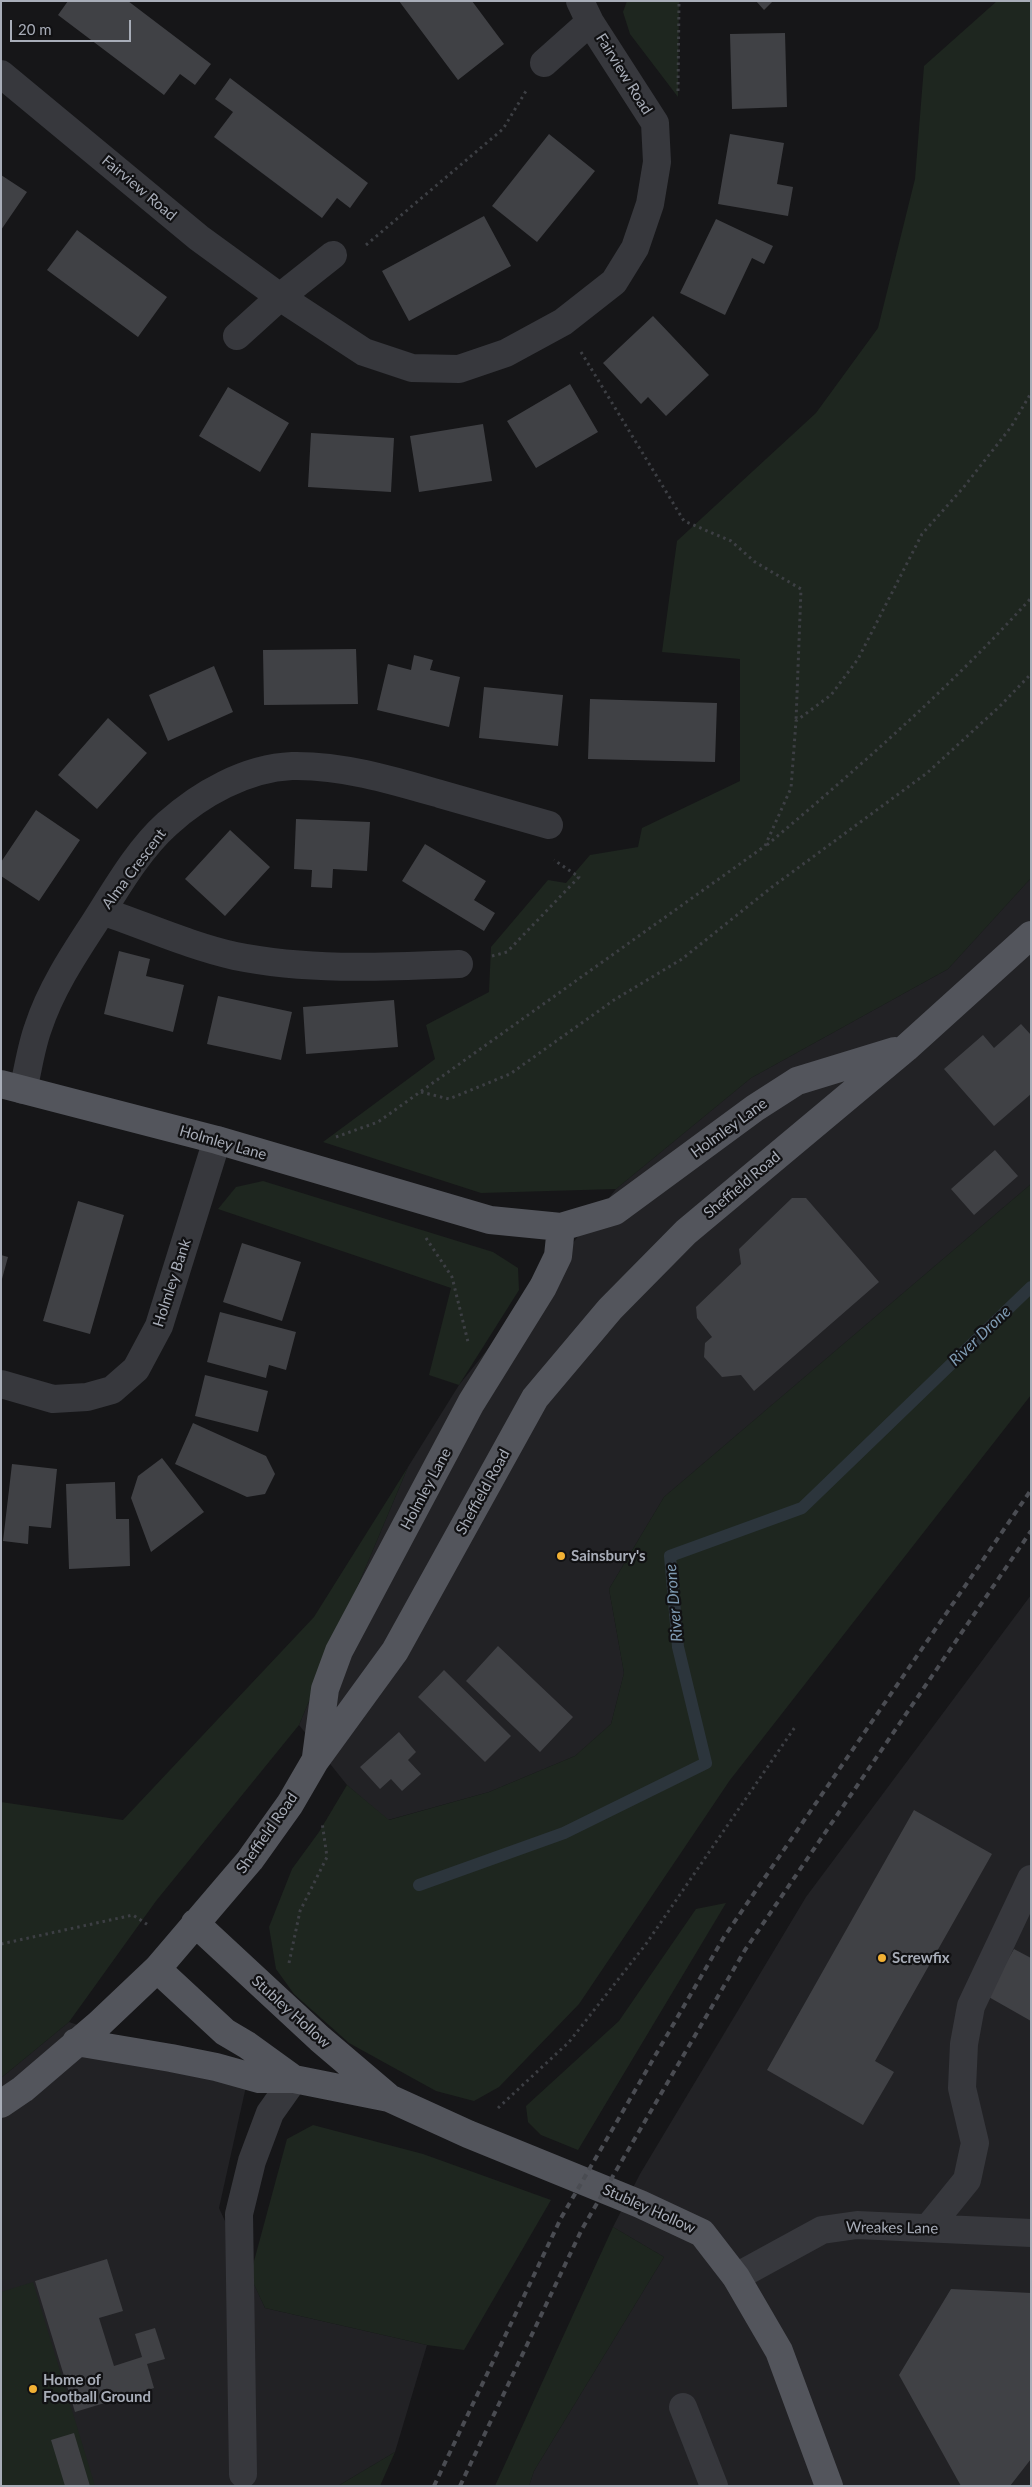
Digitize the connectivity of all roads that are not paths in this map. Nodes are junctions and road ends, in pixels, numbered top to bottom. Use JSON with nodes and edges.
{"nodes":[{"id":1,"x":585,"y":11,"type":"edge"},
{"id":2,"x":544,"y":63,"type":"road end"},
{"id":3,"x":1,"y":74,"type":"edge"},
{"id":4,"x":332,"y":255,"type":"road end"},
{"id":5,"x":280,"y":297,"type":"junction"},
{"id":6,"x":237,"y":336,"type":"dead end"},
{"id":7,"x":549,"y":825,"type":"road end"},
{"id":8,"x":102,"y":911,"type":"junction"},
{"id":9,"x":1031,"y":936,"type":"edge"},
{"id":10,"x":459,"y":964,"type":"road end"},
{"id":11,"x":906,"y":1048,"type":"junction"},
{"id":12,"x":12,"y":1087,"type":"edge"},
{"id":13,"x":217,"y":1140,"type":"junction"},
{"id":14,"x":561,"y":1227,"type":"junction"},
{"id":15,"x":1,"y":1384,"type":"edge"},
{"id":16,"x":315,"y":1761,"type":"junction"},
{"id":17,"x":1031,"y":1879,"type":"edge"},
{"id":18,"x":195,"y":1923,"type":"junction"},
{"id":19,"x":157,"y":1969,"type":"junction"},
{"id":20,"x":76,"y":2042,"type":"junction"},
{"id":21,"x":294,"y":2080,"type":"junction"},
{"id":22,"x":389,"y":2098,"type":"junction"},
{"id":23,"x":1,"y":2104,"type":"edge"},
{"id":24,"x":928,"y":2228,"type":"junction"},
{"id":25,"x":1031,"y":2233,"type":"edge"},
{"id":26,"x":736,"y":2277,"type":"junction"},
{"id":27,"x":683,"y":2406,"type":"dead end"},
{"id":28,"x":243,"y":2474,"type":"dead end"},
{"id":29,"x":714,"y":2486,"type":"edge"},
{"id":30,"x":829,"y":2486,"type":"edge"}],
"edges":[{"from":1,"to":2,"type":"street","name":"Fairview Road"},
{"from":1,"to":5,"type":"street","name":"Fairview Road"},
{"from":3,"to":5,"type":"street","name":"Fairview Road"},
{"from":4,"to":5,"type":"street"},
{"from":5,"to":6,"type":"street"},
{"from":7,"to":8,"type":"street","name":"Alma Crescent"},
{"from":8,"to":10,"type":"street"},
{"from":8,"to":12,"type":"street","name":"Alma Crescent"},
{"from":9,"to":11,"type":"main road","name":"Sheffield Road"},
{"from":11,"to":14,"type":"main road","name":"Holmley Lane"},
{"from":11,"to":16,"type":"main road","name":"Sheffield Road"},
{"from":12,"to":13,"type":"main road","name":"Holmley Lane"},
{"from":13,"to":14,"type":"main road","name":"Holmley Lane"},
{"from":13,"to":15,"type":"street","name":"Holmley Bank"},
{"from":14,"to":16,"type":"main road","name":"Holmley Lane"},
{"from":16,"to":18,"type":"main road","name":"Sheffield Road"},
{"from":17,"to":24,"type":"street"},
{"from":18,"to":19,"type":"main road","name":"Sheffield Road"},
{"from":18,"to":22,"type":"main road","name":"Stubley Hollow"},
{"from":19,"to":20,"type":"main road","name":"Sheffield Road"},
{"from":19,"to":21,"type":"main road","name":"Stubley Hollow"},
{"from":20,"to":21,"type":"main road","name":"Stubley Hollow"},
{"from":20,"to":23,"type":"main road","name":"Sheffield Road"},
{"from":21,"to":22,"type":"main road","name":"Stubley Hollow"},
{"from":21,"to":28,"type":"street"},
{"from":22,"to":26,"type":"main road","name":"Stubley Hollow"},
{"from":24,"to":25,"type":"street","name":"Wreakes Lane"},
{"from":24,"to":26,"type":"street","name":"Wreakes Lane"},
{"from":26,"to":30,"type":"main road","name":"Stubley Hollow"},
{"from":27,"to":29,"type":"street"}]}
